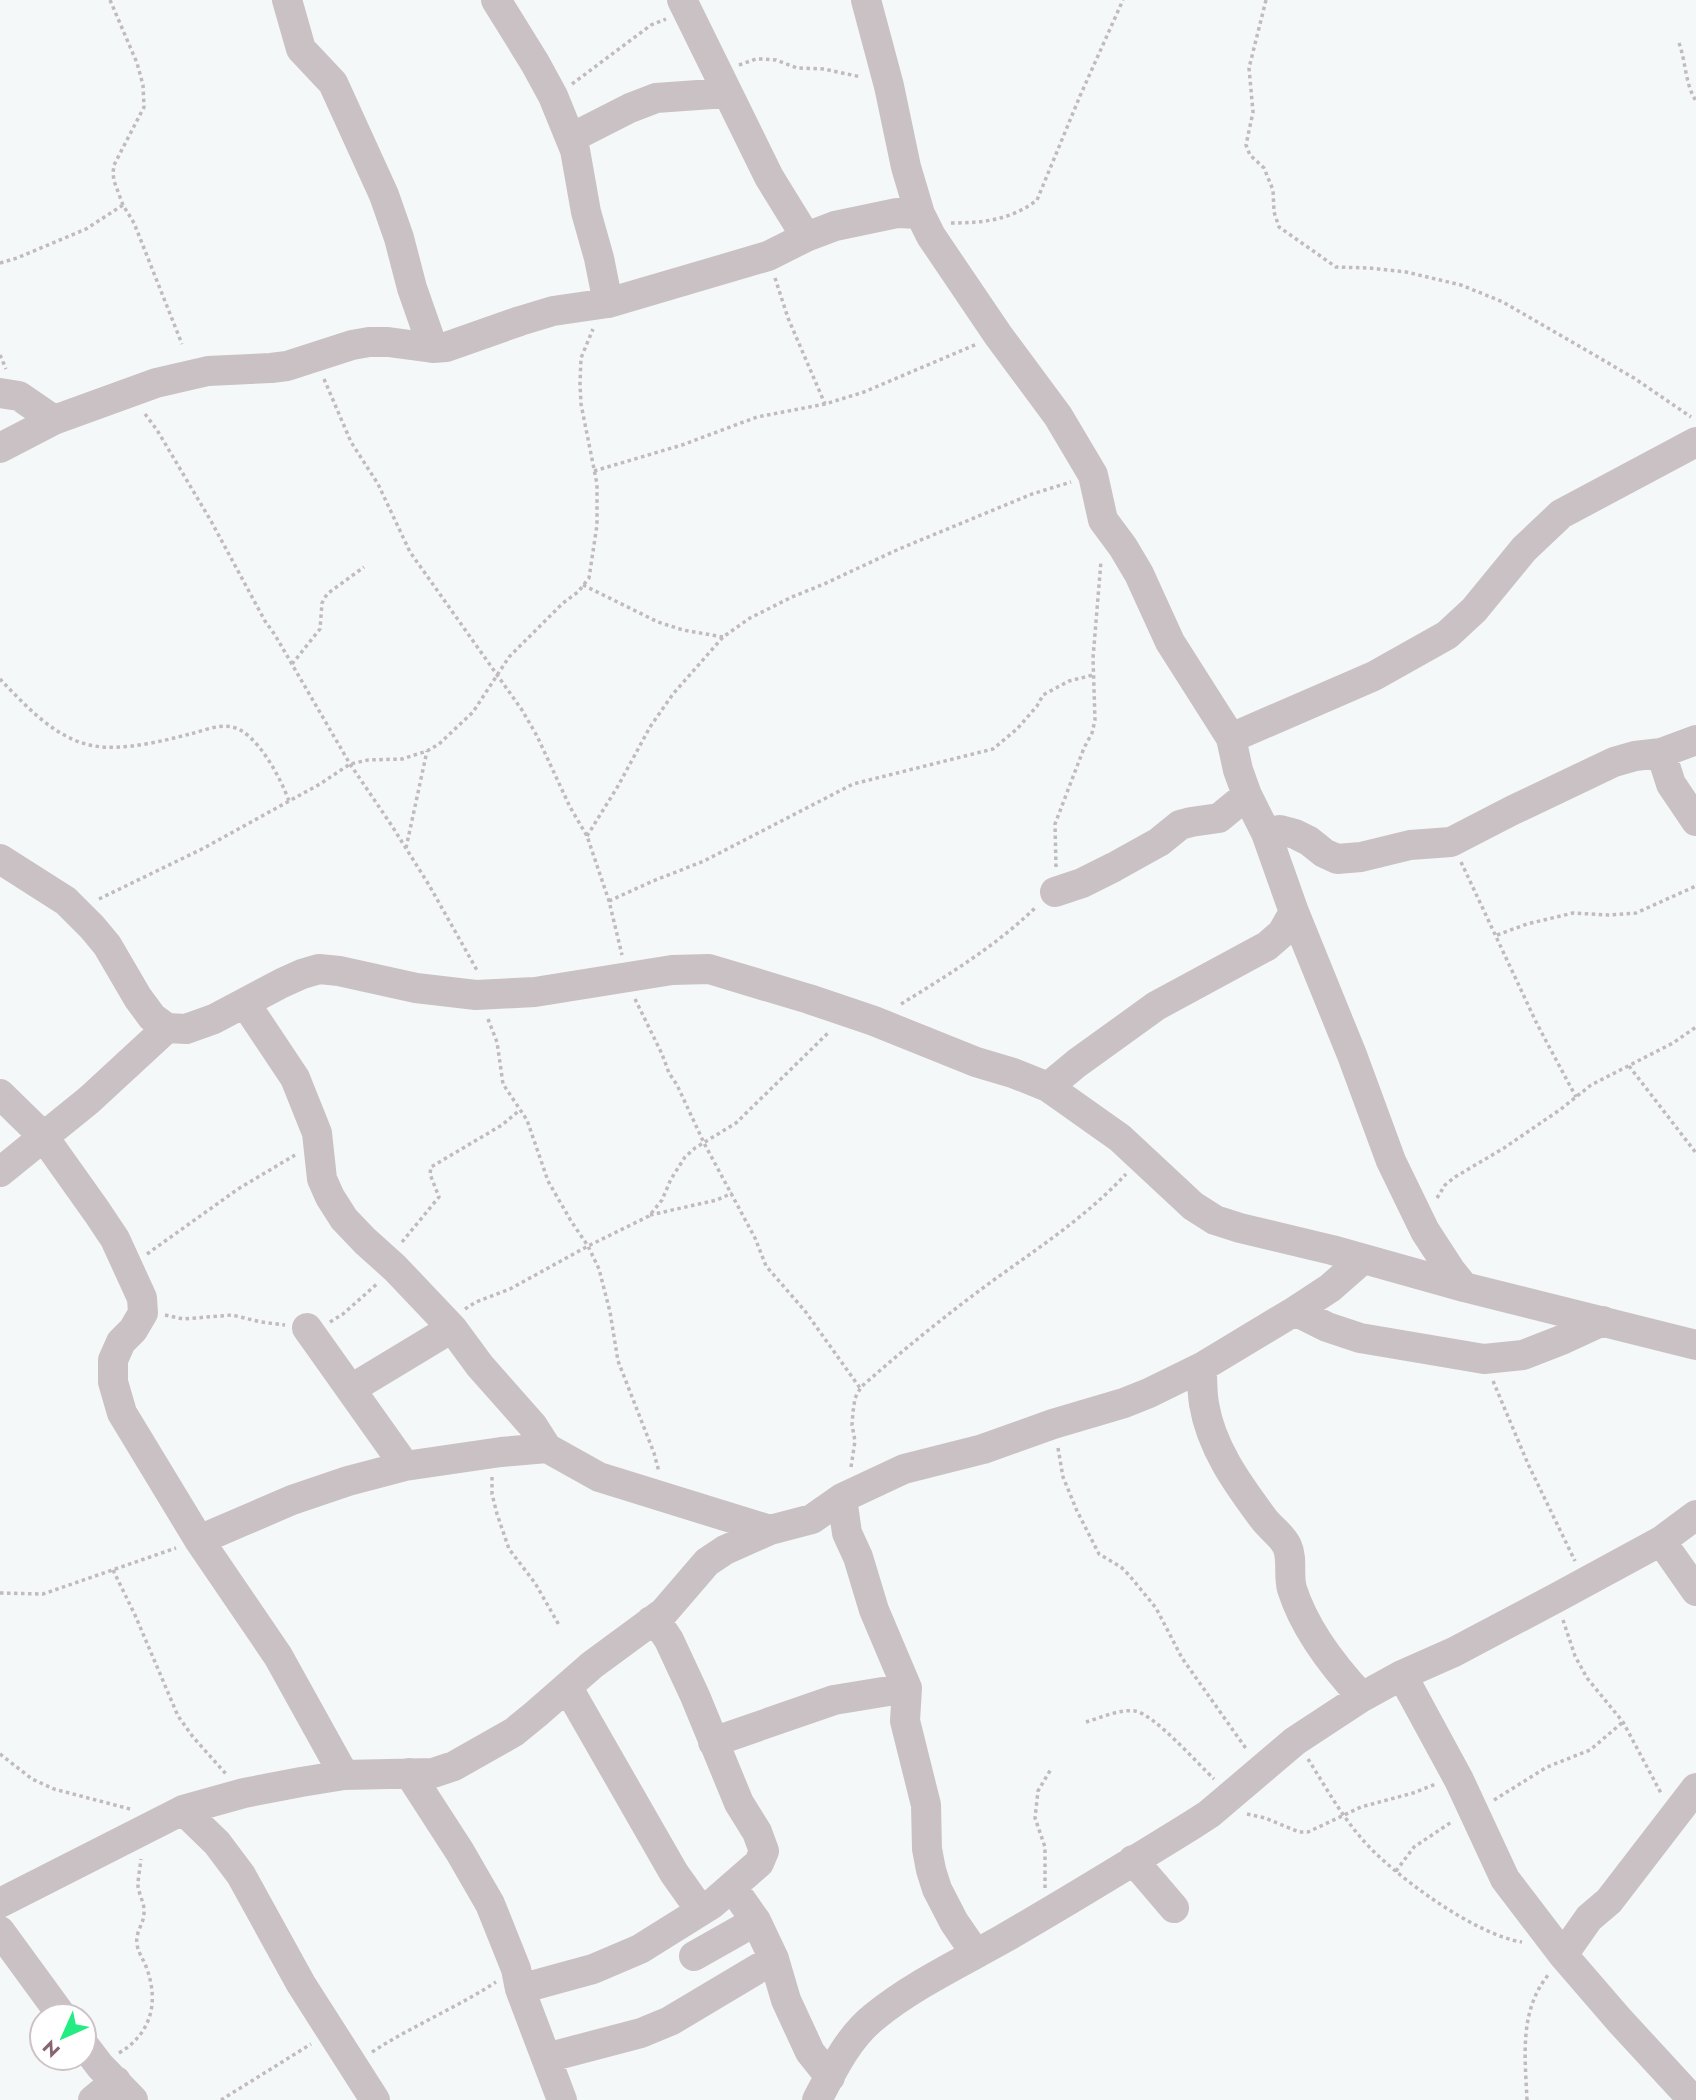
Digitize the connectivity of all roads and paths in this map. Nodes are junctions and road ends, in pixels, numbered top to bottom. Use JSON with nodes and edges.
{"nodes":[{"id":1,"x":110,"y":0,"type":"edge"},
{"id":2,"x":287,"y":0,"type":"edge"},
{"id":3,"x":496,"y":0,"type":"edge"},
{"id":4,"x":866,"y":0,"type":"edge"},
{"id":5,"x":1123,"y":0,"type":"edge"},
{"id":6,"x":1266,"y":0,"type":"edge"},
{"id":7,"x":685,"y":7,"type":"edge"},
{"id":8,"x":1679,"y":44,"type":"dead end"},
{"id":9,"x":722,"y":84,"type":"junction"},
{"id":10,"x":889,"y":86,"type":"junction"},
{"id":11,"x":553,"y":96,"type":"junction"},
{"id":12,"x":1696,"y":101,"type":"edge"},
{"id":13,"x":571,"y":138,"type":"junction"},
{"id":14,"x":123,"y":205,"type":"junction"},
{"id":15,"x":920,"y":214,"type":"junction"},
{"id":16,"x":806,"y":237,"type":"junction"},
{"id":17,"x":768,"y":256,"type":"junction"},
{"id":18,"x":0,"y":263,"type":"edge"},
{"id":19,"x":608,"y":303,"type":"junction"},
{"id":20,"x":998,"y":335,"type":"junction"},
{"id":21,"x":182,"y":344,"type":"dead end"},
{"id":22,"x":433,"y":348,"type":"junction"},
{"id":23,"x":314,"y":359,"type":"junction"},
{"id":24,"x":0,"y":393,"type":"edge"},
{"id":25,"x":129,"y":393,"type":"junction"},
{"id":26,"x":825,"y":404,"type":"junction"},
{"id":27,"x":54,"y":420,"type":"junction"},
{"id":28,"x":1696,"y":420,"type":"edge"},
{"id":29,"x":1696,"y":442,"type":"edge"},
{"id":30,"x":0,"y":448,"type":"edge"},
{"id":31,"x":594,"y":471,"type":"junction"},
{"id":32,"x":1093,"y":475,"type":"junction"},
{"id":33,"x":1101,"y":557,"type":"dead end"},
{"id":34,"x":363,"y":568,"type":"dead end"},
{"id":35,"x":583,"y":585,"type":"junction"},
{"id":36,"x":723,"y":637,"type":"junction"},
{"id":37,"x":292,"y":664,"type":"junction"},
{"id":38,"x":1093,"y":675,"type":"junction"},
{"id":39,"x":497,"y":677,"type":"junction"},
{"id":40,"x":0,"y":679,"type":"edge"},
{"id":41,"x":1231,"y":738,"type":"junction"},
{"id":42,"x":1696,"y":740,"type":"edge"},
{"id":43,"x":427,"y":751,"type":"junction"},
{"id":44,"x":1661,"y":753,"type":"junction"},
{"id":45,"x":350,"y":764,"type":"junction"},
{"id":46,"x":1247,"y":795,"type":"junction"},
{"id":47,"x":289,"y":801,"type":"junction"},
{"id":48,"x":1696,"y":821,"type":"edge"},
{"id":49,"x":1266,"y":833,"type":"junction"},
{"id":50,"x":587,"y":836,"type":"junction"},
{"id":51,"x":1451,"y":842,"type":"junction"},
{"id":52,"x":406,"y":848,"type":"junction"},
{"id":53,"x":0,"y":859,"type":"edge"},
{"id":54,"x":1696,"y":886,"type":"edge"},
{"id":55,"x":1055,"y":892,"type":"junction"},
{"id":56,"x":609,"y":901,"type":"junction"},
{"id":57,"x":75,"y":910,"type":"junction"},
{"id":58,"x":1294,"y":912,"type":"junction"},
{"id":59,"x":1496,"y":935,"type":"junction"},
{"id":60,"x":625,"y":979,"type":"junction"},
{"id":61,"x":484,"y":995,"type":"junction"},
{"id":62,"x":245,"y":1003,"type":"junction"},
{"id":63,"x":861,"y":1017,"type":"junction"},
{"id":64,"x":1696,"y":1027,"type":"edge"},
{"id":65,"x":167,"y":1028,"type":"junction"},
{"id":66,"x":1629,"y":1066,"type":"junction"},
{"id":67,"x":1048,"y":1087,"type":"junction"},
{"id":68,"x":0,"y":1094,"type":"edge"},
{"id":69,"x":1576,"y":1097,"type":"junction"},
{"id":70,"x":520,"y":1110,"type":"junction"},
{"id":71,"x":43,"y":1136,"type":"junction"},
{"id":72,"x":318,"y":1142,"type":"junction"},
{"id":73,"x":704,"y":1143,"type":"junction"},
{"id":74,"x":1696,"y":1153,"type":"edge"},
{"id":75,"x":1142,"y":1157,"type":"junction"},
{"id":76,"x":0,"y":1172,"type":"edge"},
{"id":77,"x":732,"y":1194,"type":"junction"},
{"id":78,"x":649,"y":1216,"type":"junction"},
{"id":79,"x":1425,"y":1231,"type":"junction"},
{"id":80,"x":587,"y":1246,"type":"junction"},
{"id":81,"x":1362,"y":1260,"type":"junction"},
{"id":82,"x":392,"y":1265,"type":"junction"},
{"id":83,"x":128,"y":1267,"type":"junction"},
{"id":84,"x":1464,"y":1287,"type":"junction"},
{"id":85,"x":1295,"y":1311,"type":"junction"},
{"id":86,"x":143,"y":1314,"type":"junction"},
{"id":87,"x":1603,"y":1321,"type":"junction"},
{"id":88,"x":307,"y":1328,"type":"junction"},
{"id":89,"x":452,"y":1328,"type":"junction"},
{"id":90,"x":1696,"y":1345,"type":"edge"},
{"id":91,"x":1484,"y":1359,"type":"junction"},
{"id":92,"x":1202,"y":1367,"type":"junction"},
{"id":93,"x":860,"y":1388,"type":"junction"},
{"id":94,"x":351,"y":1389,"type":"junction"},
{"id":95,"x":1054,"y":1424,"type":"junction"},
{"id":96,"x":548,"y":1448,"type":"junction"},
{"id":97,"x":501,"y":1452,"type":"junction"},
{"id":98,"x":405,"y":1466,"type":"junction"},
{"id":99,"x":666,"y":1498,"type":"junction"},
{"id":100,"x":842,"y":1498,"type":"junction"},
{"id":101,"x":1696,"y":1515,"type":"edge"},
{"id":102,"x":770,"y":1530,"type":"junction"},
{"id":103,"x":199,"y":1540,"type":"junction"},
{"id":104,"x":1661,"y":1541,"type":"junction"},
{"id":105,"x":113,"y":1570,"type":"junction"},
{"id":106,"x":1584,"y":1583,"type":"junction"},
{"id":107,"x":1696,"y":1591,"type":"edge"},
{"id":108,"x":0,"y":1593,"type":"edge"},
{"id":109,"x":1556,"y":1598,"type":"junction"},
{"id":110,"x":651,"y":1620,"type":"junction"},
{"id":111,"x":559,"y":1625,"type":"dead end"},
{"id":112,"x":1402,"y":1675,"type":"junction"},
{"id":113,"x":568,"y":1688,"type":"junction"},
{"id":114,"x":907,"y":1688,"type":"junction"},
{"id":115,"x":1362,"y":1697,"type":"junction"},
{"id":116,"x":1623,"y":1721,"type":"junction"},
{"id":117,"x":1086,"y":1722,"type":"dead end"},
{"id":118,"x":1295,"y":1741,"type":"junction"},
{"id":119,"x":713,"y":1742,"type":"junction"},
{"id":120,"x":0,"y":1754,"type":"edge"},
{"id":121,"x":1051,"y":1769,"type":"dead end"},
{"id":122,"x":1260,"y":1769,"type":"junction"},
{"id":123,"x":409,"y":1773,"type":"junction"},
{"id":124,"x":344,"y":1775,"type":"junction"},
{"id":125,"x":1459,"y":1780,"type":"junction"},
{"id":126,"x":1696,"y":1788,"type":"edge"},
{"id":127,"x":244,"y":1793,"type":"junction"},
{"id":128,"x":1232,"y":1794,"type":"junction"},
{"id":129,"x":1473,"y":1811,"type":"junction"},
{"id":130,"x":1209,"y":1814,"type":"junction"},
{"id":131,"x":1676,"y":1814,"type":"junction"},
{"id":132,"x":1343,"y":1816,"type":"junction"},
{"id":133,"x":163,"y":1821,"type":"junction"},
{"id":134,"x":1133,"y":1860,"type":"junction"},
{"id":135,"x":1396,"y":1871,"type":"junction"},
{"id":136,"x":732,"y":1887,"type":"junction"},
{"id":137,"x":0,"y":1903,"type":"edge"},
{"id":138,"x":1174,"y":1908,"type":"dead end"},
{"id":139,"x":701,"y":1911,"type":"junction"},
{"id":140,"x":1045,"y":1914,"type":"junction"},
{"id":141,"x":756,"y":1921,"type":"junction"},
{"id":142,"x":0,"y":1931,"type":"edge"},
{"id":143,"x":1559,"y":1951,"type":"junction"},
{"id":144,"x":976,"y":1954,"type":"junction"},
{"id":145,"x":694,"y":1956,"type":"dead end"},
{"id":146,"x":774,"y":1959,"type":"junction"},
{"id":147,"x":518,"y":1979,"type":"junction"},
{"id":148,"x":52,"y":2002,"type":"edge"},
{"id":149,"x":330,"y":2031,"type":"junction"},
{"id":150,"x":350,"y":2058,"type":"junction"},
{"id":151,"x":546,"y":2058,"type":"junction"},
{"id":152,"x":108,"y":2073,"type":"edge"},
{"id":153,"x":823,"y":2088,"type":"edge"},
{"id":154,"x":93,"y":2100,"type":"edge"},
{"id":155,"x":221,"y":2100,"type":"edge"},
{"id":156,"x":375,"y":2100,"type":"edge"},
{"id":157,"x":562,"y":2100,"type":"edge"},
{"id":158,"x":1527,"y":2100,"type":"edge"},
{"id":159,"x":1693,"y":2100,"type":"edge"}],
"edges":[{"from":1,"to":14,"type":"path"},
{"from":2,"to":22,"type":"street"},
{"from":3,"to":11,"type":"street"},
{"from":4,"to":10,"type":"street"},
{"from":5,"to":15,"type":"path"},
{"from":6,"to":28,"type":"path"},
{"from":7,"to":9,"type":"street"},
{"from":7,"to":11,"type":"path"},
{"from":8,"to":12,"type":"path"},
{"from":9,"to":10,"type":"path"},
{"from":9,"to":13,"type":"street"},
{"from":9,"to":16,"type":"street"},
{"from":10,"to":15,"type":"street"},
{"from":11,"to":13,"type":"street"},
{"from":13,"to":19,"type":"street"},
{"from":14,"to":18,"type":"path"},
{"from":14,"to":21,"type":"path"},
{"from":15,"to":16,"type":"street"},
{"from":15,"to":20,"type":"street"},
{"from":16,"to":17,"type":"street"},
{"from":17,"to":19,"type":"street"},
{"from":17,"to":26,"type":"path"},
{"from":19,"to":22,"type":"street"},
{"from":19,"to":31,"type":"path"},
{"from":20,"to":26,"type":"path"},
{"from":20,"to":32,"type":"street"},
{"from":22,"to":23,"type":"street"},
{"from":23,"to":25,"type":"street"},
{"from":23,"to":39,"type":"path"},
{"from":24,"to":27,"type":"street"},
{"from":25,"to":27,"type":"street"},
{"from":25,"to":37,"type":"path"},
{"from":26,"to":31,"type":"path"},
{"from":27,"to":30,"type":"street"},
{"from":29,"to":41,"type":"street"},
{"from":31,"to":35,"type":"path"},
{"from":32,"to":36,"type":"path"},
{"from":32,"to":41,"type":"street"},
{"from":33,"to":38,"type":"path"},
{"from":34,"to":37,"type":"path"},
{"from":35,"to":36,"type":"path"},
{"from":35,"to":39,"type":"path"},
{"from":36,"to":50,"type":"path"},
{"from":37,"to":45,"type":"path"},
{"from":38,"to":55,"type":"path"},
{"from":38,"to":56,"type":"path"},
{"from":39,"to":43,"type":"path"},
{"from":39,"to":50,"type":"path"},
{"from":40,"to":47,"type":"path"},
{"from":41,"to":46,"type":"street"},
{"from":42,"to":44,"type":"street"},
{"from":43,"to":45,"type":"path"},
{"from":43,"to":52,"type":"path"},
{"from":44,"to":48,"type":"street"},
{"from":44,"to":51,"type":"street"},
{"from":45,"to":47,"type":"path"},
{"from":45,"to":52,"type":"path"},
{"from":46,"to":49,"type":"street"},
{"from":46,"to":55,"type":"street"},
{"from":47,"to":57,"type":"path"},
{"from":49,"to":51,"type":"street"},
{"from":49,"to":58,"type":"street"},
{"from":50,"to":56,"type":"path"},
{"from":51,"to":59,"type":"path"},
{"from":52,"to":61,"type":"path"},
{"from":53,"to":57,"type":"street"},
{"from":54,"to":59,"type":"path"},
{"from":55,"to":63,"type":"path"},
{"from":56,"to":60,"type":"path"},
{"from":57,"to":65,"type":"street"},
{"from":58,"to":67,"type":"street"},
{"from":58,"to":79,"type":"street"},
{"from":59,"to":69,"type":"path"},
{"from":60,"to":61,"type":"street"},
{"from":60,"to":63,"type":"street"},
{"from":60,"to":73,"type":"path"},
{"from":61,"to":62,"type":"street"},
{"from":61,"to":70,"type":"path"},
{"from":62,"to":65,"type":"street"},
{"from":62,"to":72,"type":"street"},
{"from":63,"to":67,"type":"street"},
{"from":63,"to":73,"type":"path"},
{"from":64,"to":66,"type":"path"},
{"from":65,"to":71,"type":"street"},
{"from":66,"to":69,"type":"path"},
{"from":66,"to":74,"type":"path"},
{"from":67,"to":75,"type":"street"},
{"from":68,"to":71,"type":"street"},
{"from":69,"to":79,"type":"path"},
{"from":70,"to":80,"type":"path"},
{"from":70,"to":82,"type":"path"},
{"from":71,"to":76,"type":"street"},
{"from":71,"to":83,"type":"street"},
{"from":72,"to":82,"type":"street"},
{"from":72,"to":83,"type":"path"},
{"from":73,"to":77,"type":"path"},
{"from":73,"to":78,"type":"path"},
{"from":75,"to":81,"type":"street"},
{"from":75,"to":93,"type":"path"},
{"from":77,"to":78,"type":"path"},
{"from":77,"to":93,"type":"path"},
{"from":78,"to":80,"type":"path"},
{"from":79,"to":84,"type":"street"},
{"from":80,"to":89,"type":"path"},
{"from":80,"to":99,"type":"path"},
{"from":81,"to":84,"type":"street"},
{"from":81,"to":85,"type":"street"},
{"from":82,"to":88,"type":"path"},
{"from":82,"to":89,"type":"street"},
{"from":83,"to":86,"type":"street"},
{"from":84,"to":87,"type":"street"},
{"from":85,"to":91,"type":"street"},
{"from":85,"to":92,"type":"street"},
{"from":86,"to":88,"type":"path"},
{"from":86,"to":103,"type":"street"},
{"from":87,"to":90,"type":"street"},
{"from":87,"to":91,"type":"street"},
{"from":88,"to":94,"type":"street"},
{"from":89,"to":94,"type":"street"},
{"from":89,"to":96,"type":"street"},
{"from":91,"to":106,"type":"path"},
{"from":92,"to":95,"type":"street"},
{"from":92,"to":115,"type":"street"},
{"from":93,"to":100,"type":"path"},
{"from":94,"to":98,"type":"street"},
{"from":95,"to":100,"type":"street"},
{"from":95,"to":122,"type":"path"},
{"from":96,"to":97,"type":"street"},
{"from":96,"to":99,"type":"street"},
{"from":97,"to":98,"type":"street"},
{"from":97,"to":111,"type":"path"},
{"from":98,"to":103,"type":"street"},
{"from":99,"to":102,"type":"street"},
{"from":100,"to":102,"type":"street"},
{"from":100,"to":114,"type":"street"},
{"from":101,"to":104,"type":"street"},
{"from":102,"to":110,"type":"street"},
{"from":103,"to":105,"type":"path"},
{"from":103,"to":124,"type":"street"},
{"from":104,"to":106,"type":"street"},
{"from":104,"to":107,"type":"street"},
{"from":105,"to":108,"type":"path"},
{"from":105,"to":127,"type":"path"},
{"from":106,"to":109,"type":"street"},
{"from":109,"to":112,"type":"street"},
{"from":109,"to":116,"type":"path"},
{"from":110,"to":113,"type":"street"},
{"from":110,"to":119,"type":"street"},
{"from":112,"to":115,"type":"street"},
{"from":112,"to":125,"type":"street"},
{"from":113,"to":123,"type":"street"},
{"from":113,"to":139,"type":"street"},
{"from":114,"to":119,"type":"street"},
{"from":114,"to":144,"type":"street"},
{"from":115,"to":118,"type":"street"},
{"from":116,"to":129,"type":"path"},
{"from":116,"to":131,"type":"path"},
{"from":117,"to":128,"type":"path"},
{"from":118,"to":122,"type":"street"},
{"from":118,"to":132,"type":"path"},
{"from":119,"to":136,"type":"street"},
{"from":120,"to":133,"type":"path"},
{"from":121,"to":140,"type":"path"},
{"from":122,"to":128,"type":"street"},
{"from":123,"to":124,"type":"street"},
{"from":123,"to":147,"type":"street"},
{"from":124,"to":127,"type":"street"},
{"from":125,"to":129,"type":"street"},
{"from":125,"to":132,"type":"path"},
{"from":126,"to":131,"type":"street"},
{"from":127,"to":133,"type":"street"},
{"from":128,"to":130,"type":"street"},
{"from":129,"to":135,"type":"path"},
{"from":129,"to":143,"type":"street"},
{"from":130,"to":132,"type":"path"},
{"from":130,"to":134,"type":"street"},
{"from":131,"to":143,"type":"street"},
{"from":132,"to":135,"type":"path"},
{"from":133,"to":137,"type":"street"},
{"from":133,"to":149,"type":"street"},
{"from":133,"to":152,"type":"path"},
{"from":134,"to":138,"type":"street"},
{"from":134,"to":140,"type":"street"},
{"from":135,"to":143,"type":"path"},
{"from":136,"to":139,"type":"street"},
{"from":136,"to":141,"type":"street"},
{"from":139,"to":147,"type":"street"},
{"from":140,"to":144,"type":"street"},
{"from":141,"to":145,"type":"street"},
{"from":141,"to":146,"type":"street"},
{"from":142,"to":148,"type":"street"},
{"from":143,"to":158,"type":"path"},
{"from":143,"to":159,"type":"street"},
{"from":144,"to":153,"type":"street"},
{"from":146,"to":151,"type":"street"},
{"from":146,"to":153,"type":"street"},
{"from":147,"to":150,"type":"path"},
{"from":147,"to":151,"type":"street"},
{"from":149,"to":150,"type":"street"},
{"from":149,"to":155,"type":"path"},
{"from":150,"to":156,"type":"street"},
{"from":151,"to":157,"type":"street"},
{"from":152,"to":154,"type":"street"}]}
